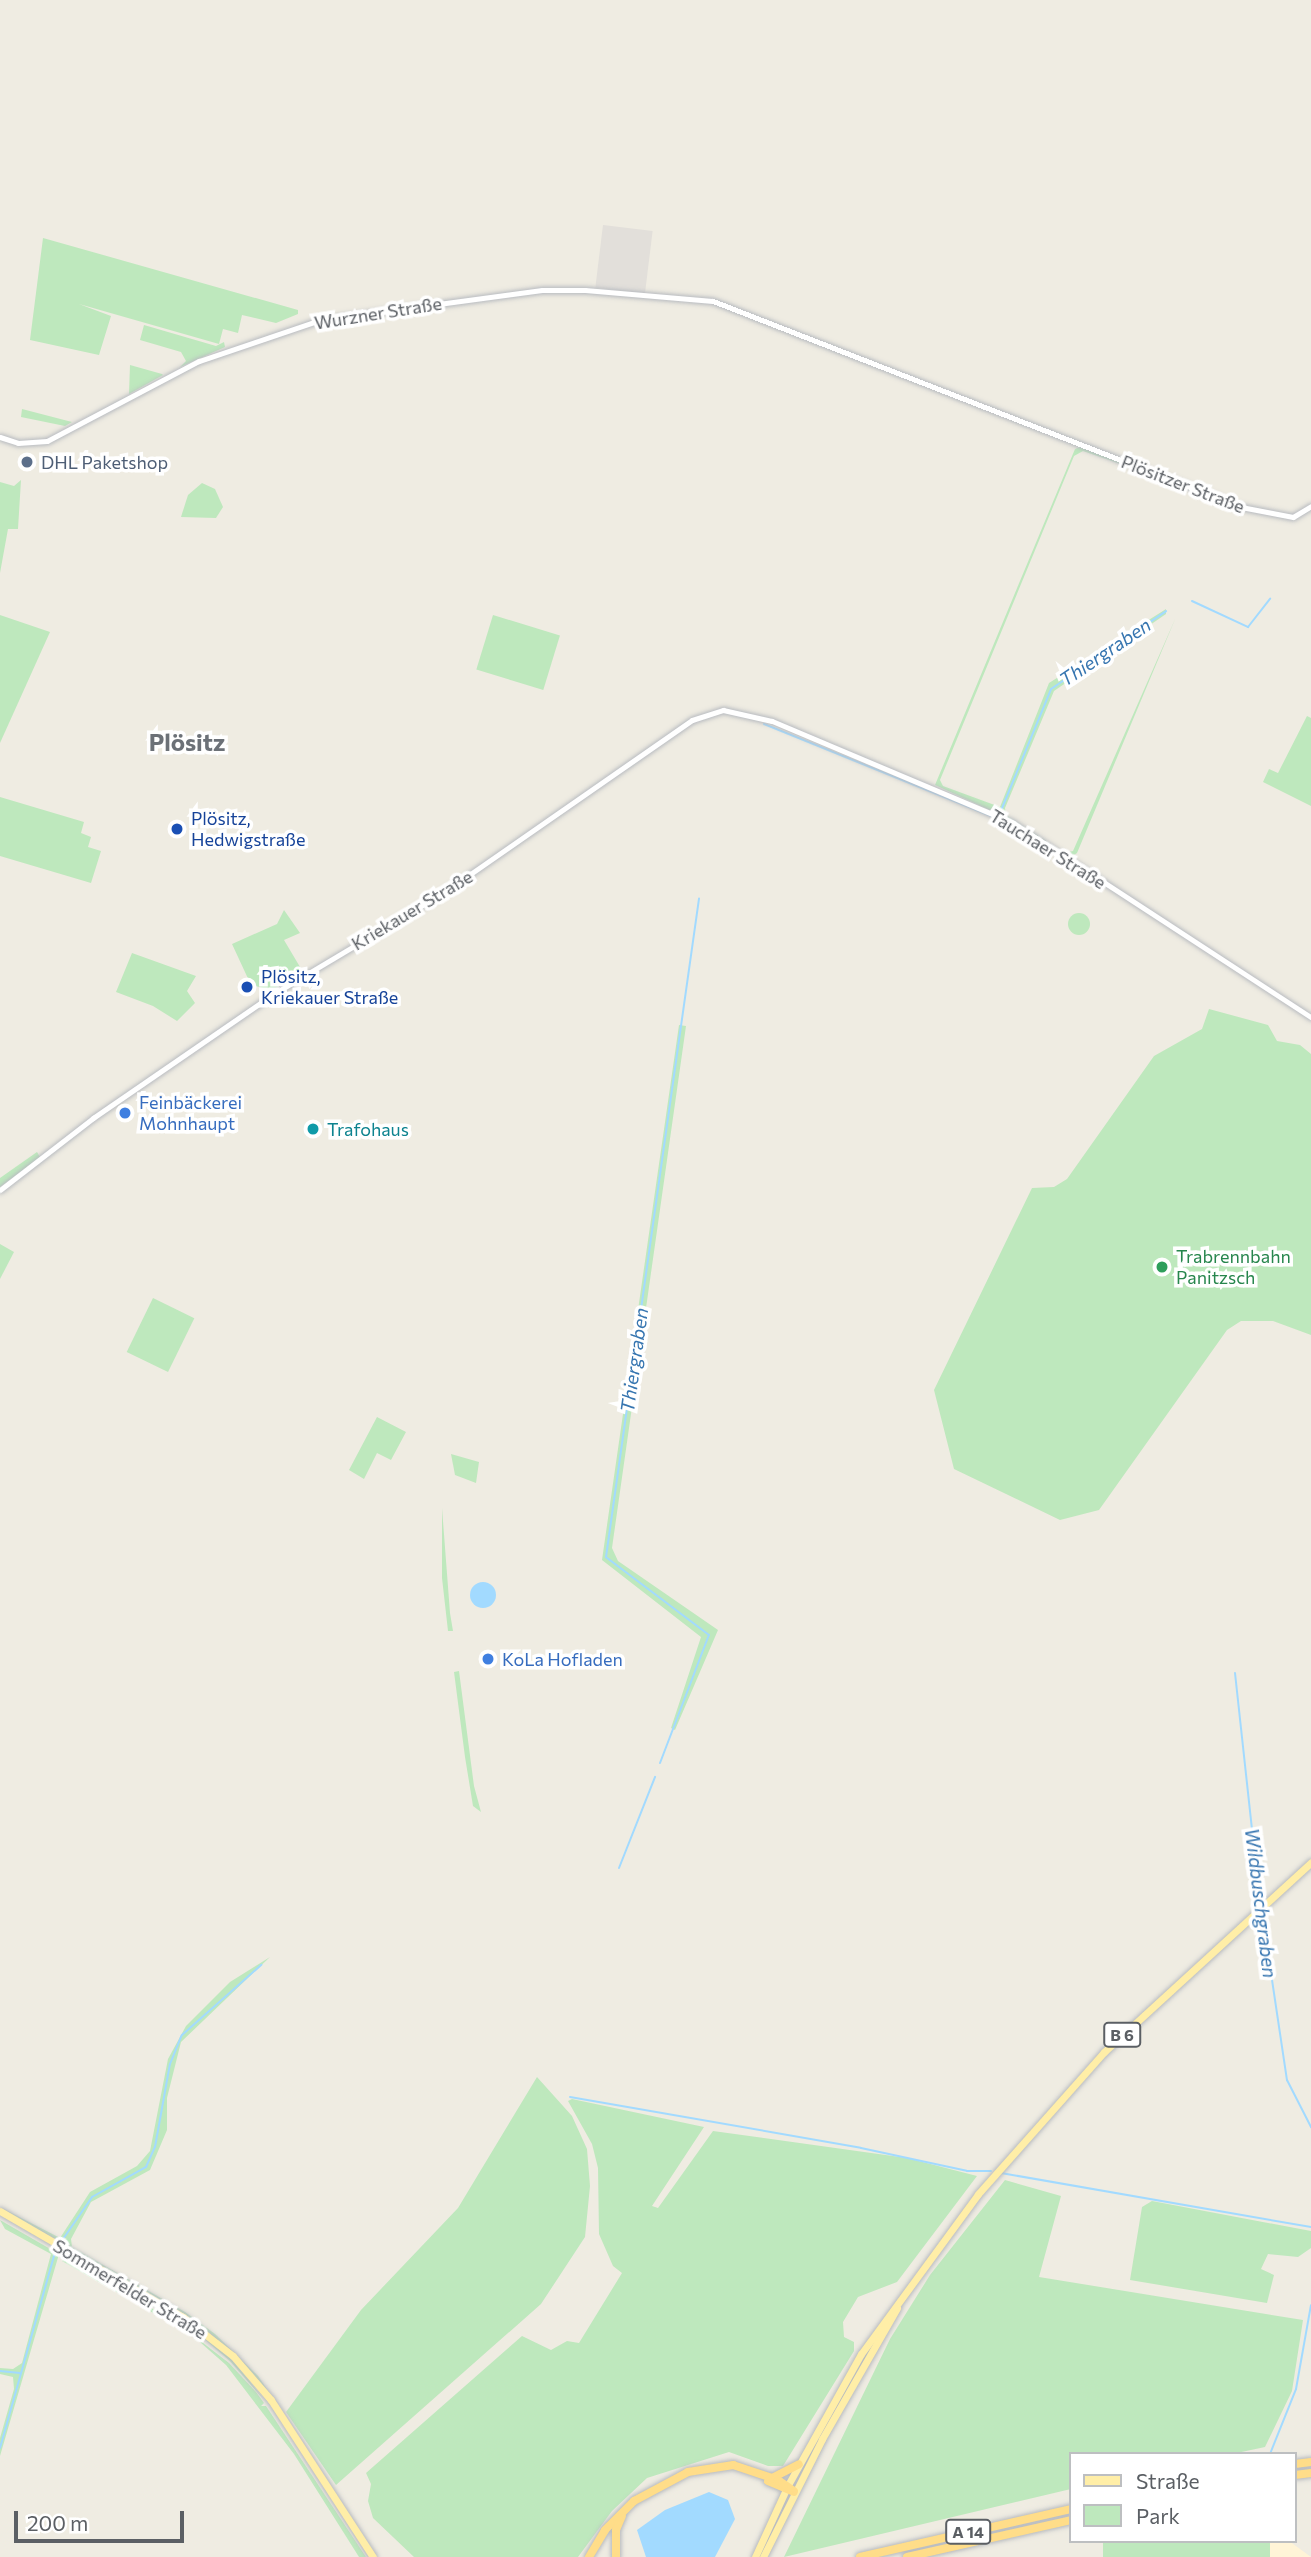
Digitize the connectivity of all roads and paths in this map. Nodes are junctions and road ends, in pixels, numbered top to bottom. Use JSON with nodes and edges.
{"nodes":[{"id":1,"x":0,"y":437,"type":"edge"},
{"id":2,"x":1075,"y":443,"type":"joint"},
{"id":3,"x":1311,"y":506,"type":"edge"},
{"id":4,"x":723,"y":710,"type":"joint"},
{"id":5,"x":1311,"y":1017,"type":"edge"},
{"id":6,"x":0,"y":1190,"type":"edge"},
{"id":7,"x":1311,"y":1862,"type":"edge"},
{"id":8,"x":0,"y":2211,"type":"edge"},
{"id":9,"x":902,"y":2297,"type":"junction"},
{"id":10,"x":799,"y":2464,"type":"junction"},
{"id":11,"x":746,"y":2469,"type":"junction"},
{"id":12,"x":772,"y":2478,"type":"junction"},
{"id":13,"x":790,"y":2490,"type":"junction"},
{"id":14,"x":627,"y":2508,"type":"junction"},
{"id":15,"x":1070,"y":2509,"type":"edge"},
{"id":16,"x":1070,"y":2520,"type":"edge"},
{"id":17,"x":961,"y":2545,"type":"junction"},
{"id":18,"x":373,"y":2557,"type":"edge"},
{"id":19,"x":589,"y":2557,"type":"edge"},
{"id":20,"x":616,"y":2557,"type":"edge"},
{"id":21,"x":755,"y":2557,"type":"edge"},
{"id":22,"x":764,"y":2557,"type":"edge"},
{"id":23,"x":860,"y":2557,"type":"edge"},
{"id":24,"x":907,"y":2557,"type":"edge"},
{"id":25,"x":937,"y":2557,"type":"edge"}],
"edges":[{"from":1,"to":2,"type":"street","name":"Wurzner Straße"},
{"from":2,"to":3,"type":"street","name":"Plösitzer Straße"},
{"from":4,"to":5,"type":"street","name":"Tauchaer Straße"},
{"from":4,"to":6,"type":"street","name":"Kriekauer Straße"},
{"from":7,"to":9,"type":"main road","number":"B 6"},
{"from":8,"to":18,"type":"main road","name":"Sommerfelder Straße"},
{"from":9,"to":10,"type":"main road","number":"B 6"},
{"from":9,"to":13,"type":"main road","number":"B 6"},
{"from":10,"to":12,"type":"highway"},
{"from":10,"to":13,"type":"main road","number":"B 6"},
{"from":11,"to":12,"type":"highway"},
{"from":11,"to":13,"type":"highway"},
{"from":11,"to":14,"type":"highway"},
{"from":12,"to":13,"type":"highway"},
{"from":13,"to":21,"type":"main road","number":"B 6"},
{"from":13,"to":22,"type":"main road","number":"B 6"},
{"from":14,"to":19,"type":"highway"},
{"from":14,"to":20,"type":"highway"},
{"from":15,"to":23,"type":"highway","number":"A 14"},
{"from":16,"to":17,"type":"highway","number":"A 14"},
{"from":17,"to":24,"type":"highway","number":"A 14"},
{"from":17,"to":25,"type":"highway"}]}
